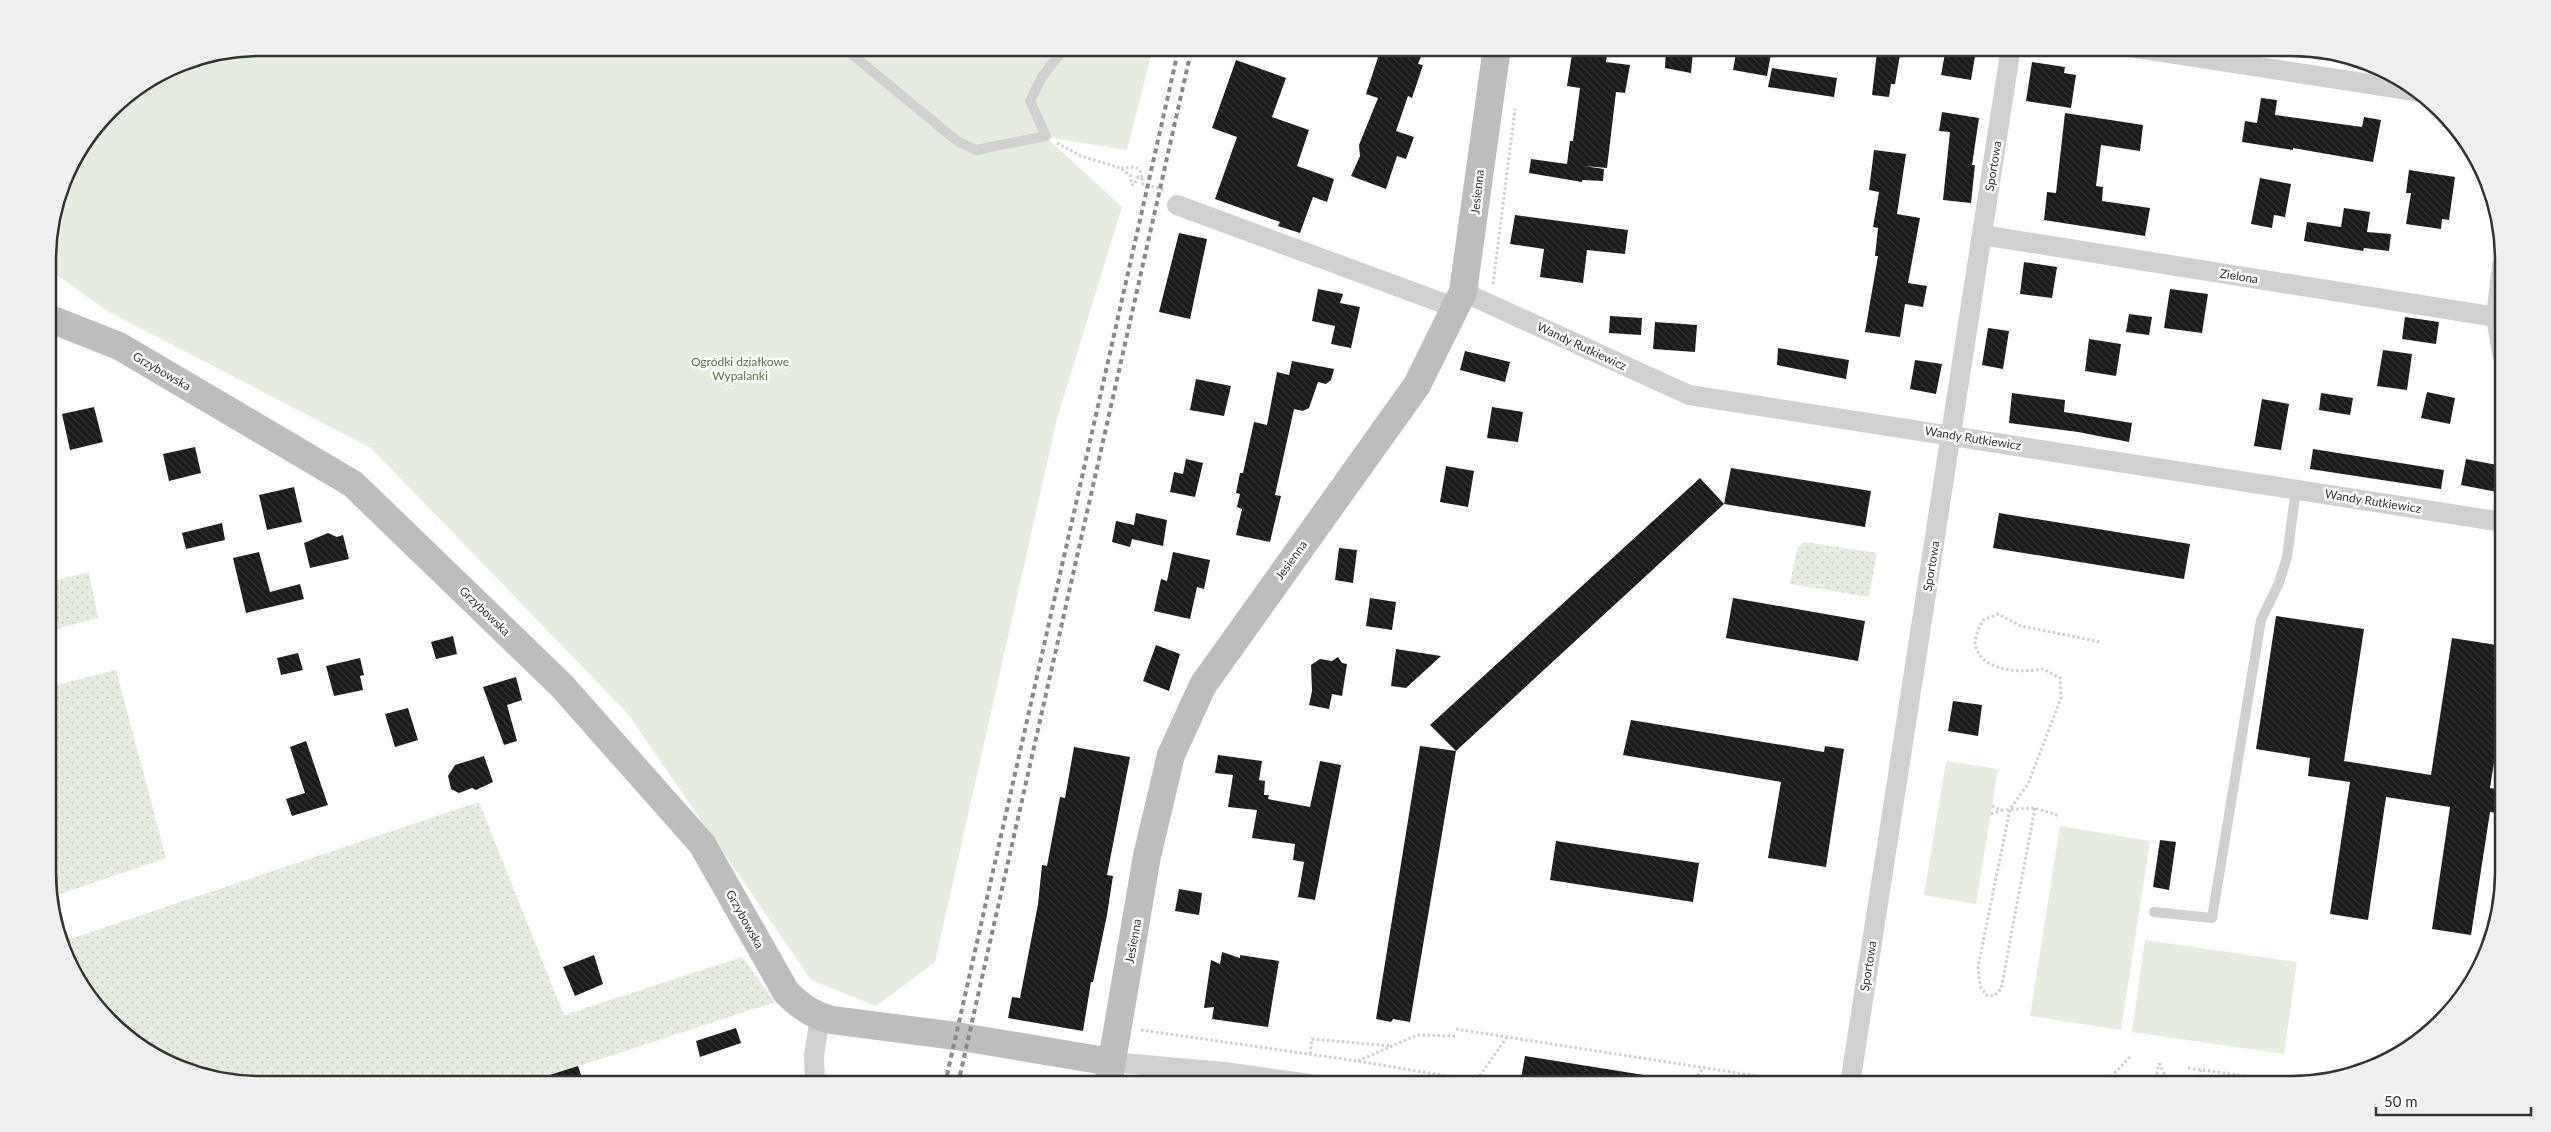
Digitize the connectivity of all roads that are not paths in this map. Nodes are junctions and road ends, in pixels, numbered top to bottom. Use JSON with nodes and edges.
{"nodes":[{"id":1,"x":853,"y":56,"type":"edge"},
{"id":2,"x":1059,"y":56,"type":"edge"},
{"id":3,"x":1495,"y":56,"type":"edge"},
{"id":4,"x":2010,"y":56,"type":"edge"},
{"id":5,"x":2183,"y":56,"type":"edge"},
{"id":6,"x":2401,"y":89,"type":"edge"},
{"id":7,"x":1177,"y":205,"type":"road end"},
{"id":8,"x":1982,"y":235,"type":"junction"},
{"id":9,"x":1459,"y":300,"type":"junction"},
{"id":10,"x":2495,"y":317,"type":"edge"},
{"id":11,"x":56,"y":321,"type":"edge"},
{"id":12,"x":1952,"y":435,"type":"junction"},
{"id":13,"x":2296,"y":490,"type":"junction"},
{"id":14,"x":2495,"y":521,"type":"edge"},
{"id":15,"x":2154,"y":912,"type":"dead end"},
{"id":16,"x":820,"y":1017,"type":"junction"},
{"id":17,"x":1110,"y":1073,"type":"edge"},
{"id":18,"x":815,"y":1076,"type":"edge"},
{"id":19,"x":1253,"y":1076,"type":"edge"},
{"id":20,"x":1851,"y":1076,"type":"edge"}],
"edges":[{"from":1,"to":2,"type":"lane"},
{"from":3,"to":9,"type":"street","name":"Jesienna"},
{"from":4,"to":8,"type":"street","name":"Sportowa"},
{"from":5,"to":6,"type":"street"},
{"from":7,"to":9,"type":"street","name":"Wandy Rutkiewicz"},
{"from":8,"to":10,"type":"street","name":"Zielona"},
{"from":8,"to":12,"type":"street","name":"Sportowa"},
{"from":9,"to":12,"type":"street","name":"Wandy Rutkiewicz"},
{"from":9,"to":17,"type":"street","name":"Jesienna"},
{"from":11,"to":16,"type":"street","name":"Grzybowska"},
{"from":12,"to":13,"type":"street","name":"Wandy Rutkiewicz"},
{"from":12,"to":20,"type":"street","name":"Sportowa"},
{"from":13,"to":14,"type":"street","name":"Wandy Rutkiewicz"},
{"from":13,"to":15,"type":"lane"},
{"from":16,"to":17,"type":"street","name":"Grzybowska"},
{"from":16,"to":18,"type":"street"},
{"from":17,"to":19,"type":"street"}]}
